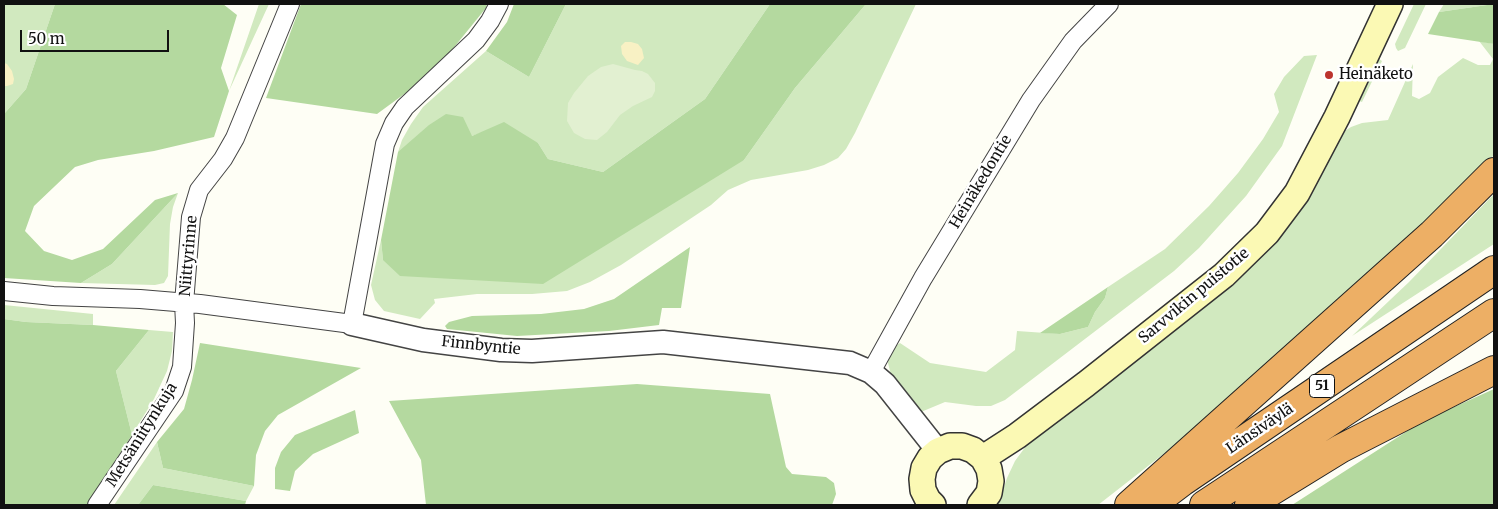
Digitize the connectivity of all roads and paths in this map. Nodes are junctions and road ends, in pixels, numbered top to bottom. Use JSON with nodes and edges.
{"nodes":[{"id":1,"x":290,"y":4,"type":"edge"},
{"id":2,"x":499,"y":4,"type":"edge"},
{"id":3,"x":1109,"y":4,"type":"edge"},
{"id":4,"x":1390,"y":4,"type":"edge"},
{"id":5,"x":1494,"y":172,"type":"edge"},
{"id":6,"x":1494,"y":270,"type":"edge"},
{"id":7,"x":4,"y":291,"type":"edge"},
{"id":8,"x":184,"y":303,"type":"junction"},
{"id":9,"x":1494,"y":313,"type":"edge"},
{"id":10,"x":352,"y":324,"type":"junction"},
{"id":11,"x":1494,"y":370,"type":"edge"},
{"id":12,"x":871,"y":372,"type":"junction"},
{"id":13,"x":938,"y":451,"type":"junction"},
{"id":14,"x":983,"y":458,"type":"junction"},
{"id":15,"x":928,"y":504,"type":"edge"},
{"id":16,"x":97,"y":505,"type":"edge"},
{"id":17,"x":980,"y":505,"type":"edge"},
{"id":18,"x":1128,"y":505,"type":"edge"},
{"id":19,"x":1151,"y":505,"type":"edge"},
{"id":20,"x":1204,"y":505,"type":"edge"},
{"id":21,"x":1250,"y":505,"type":"edge"}],
"edges":[{"from":1,"to":8,"type":"street","name":"Niittyrinne"},
{"from":2,"to":10,"type":"street"},
{"from":3,"to":12,"type":"street","name":"Heinäkedontie"},
{"from":4,"to":14,"type":"main road","name":"Sarvvikin puistotie"},
{"from":5,"to":18,"type":"highway"},
{"from":6,"to":19,"type":"highway","name":"Länsiväylä","number":"51"},
{"from":7,"to":8,"type":"street"},
{"from":8,"to":10,"type":"street","name":"Niittyrinne"},
{"from":8,"to":16,"type":"street","name":"Metsäniitynkuja"},
{"from":9,"to":20,"type":"highway","number":"51"},
{"from":10,"to":12,"type":"street","name":"Finnbyntie"},
{"from":11,"to":21,"type":"highway"},
{"from":12,"to":13,"type":"street","name":"Finnbyntie"},
{"from":13,"to":14,"type":"main road"},
{"from":13,"to":15,"type":"main road"},
{"from":14,"to":17,"type":"main road"}]}
